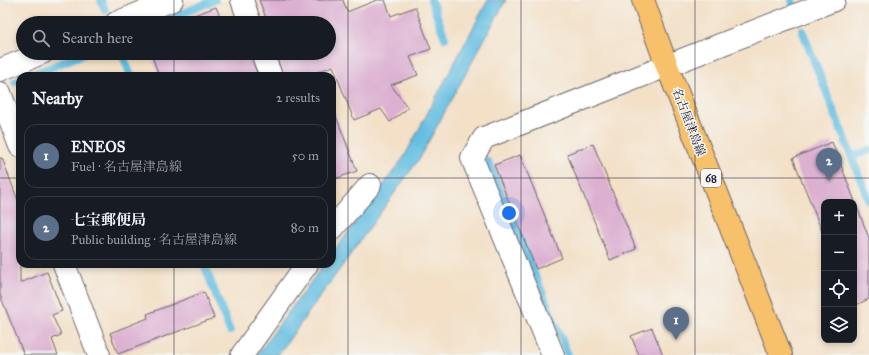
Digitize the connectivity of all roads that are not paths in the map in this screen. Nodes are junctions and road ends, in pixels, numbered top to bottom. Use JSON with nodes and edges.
{"nodes":[{"id":1,"x":172,"y":0,"type":"edge"},
{"id":2,"x":242,"y":0,"type":"edge"},
{"id":3,"x":643,"y":0,"type":"edge"},
{"id":4,"x":834,"y":0,"type":"edge"},
{"id":5,"x":133,"y":16,"type":"edge"},
{"id":6,"x":248,"y":16,"type":"edge"},
{"id":7,"x":25,"y":60,"type":"edge"},
{"id":8,"x":265,"y":60,"type":"edge"},
{"id":9,"x":667,"y":66,"type":"junction"},
{"id":10,"x":0,"y":70,"type":"edge"},
{"id":11,"x":269,"y":72,"type":"edge"},
{"id":12,"x":0,"y":93,"type":"edge"},
{"id":13,"x":16,"y":135,"type":"edge"},
{"id":14,"x":370,"y":185,"type":"dead end"},
{"id":15,"x":336,"y":224,"type":"edge"},
{"id":16,"x":66,"y":268,"type":"edge"},
{"id":17,"x":304,"y":268,"type":"edge"},
{"id":18,"x":99,"y":355,"type":"edge"},
{"id":19,"x":242,"y":355,"type":"edge"},
{"id":20,"x":553,"y":355,"type":"edge"},
{"id":21,"x":781,"y":355,"type":"edge"}],
"edges":[{"from":1,"to":5,"type":"street"},
{"from":2,"to":6,"type":"street"},
{"from":3,"to":9,"type":"main road","name":"名古屋津島線","number":"68"},
{"from":4,"to":9,"type":"street"},
{"from":7,"to":10,"type":"street"},
{"from":8,"to":11,"type":"street"},
{"from":9,"to":20,"type":"street"},
{"from":9,"to":21,"type":"main road","name":"名古屋津島線","number":"68"},
{"from":12,"to":13,"type":"street"},
{"from":14,"to":15,"type":"street"},
{"from":16,"to":18,"type":"street"},
{"from":17,"to":19,"type":"street"}]}
